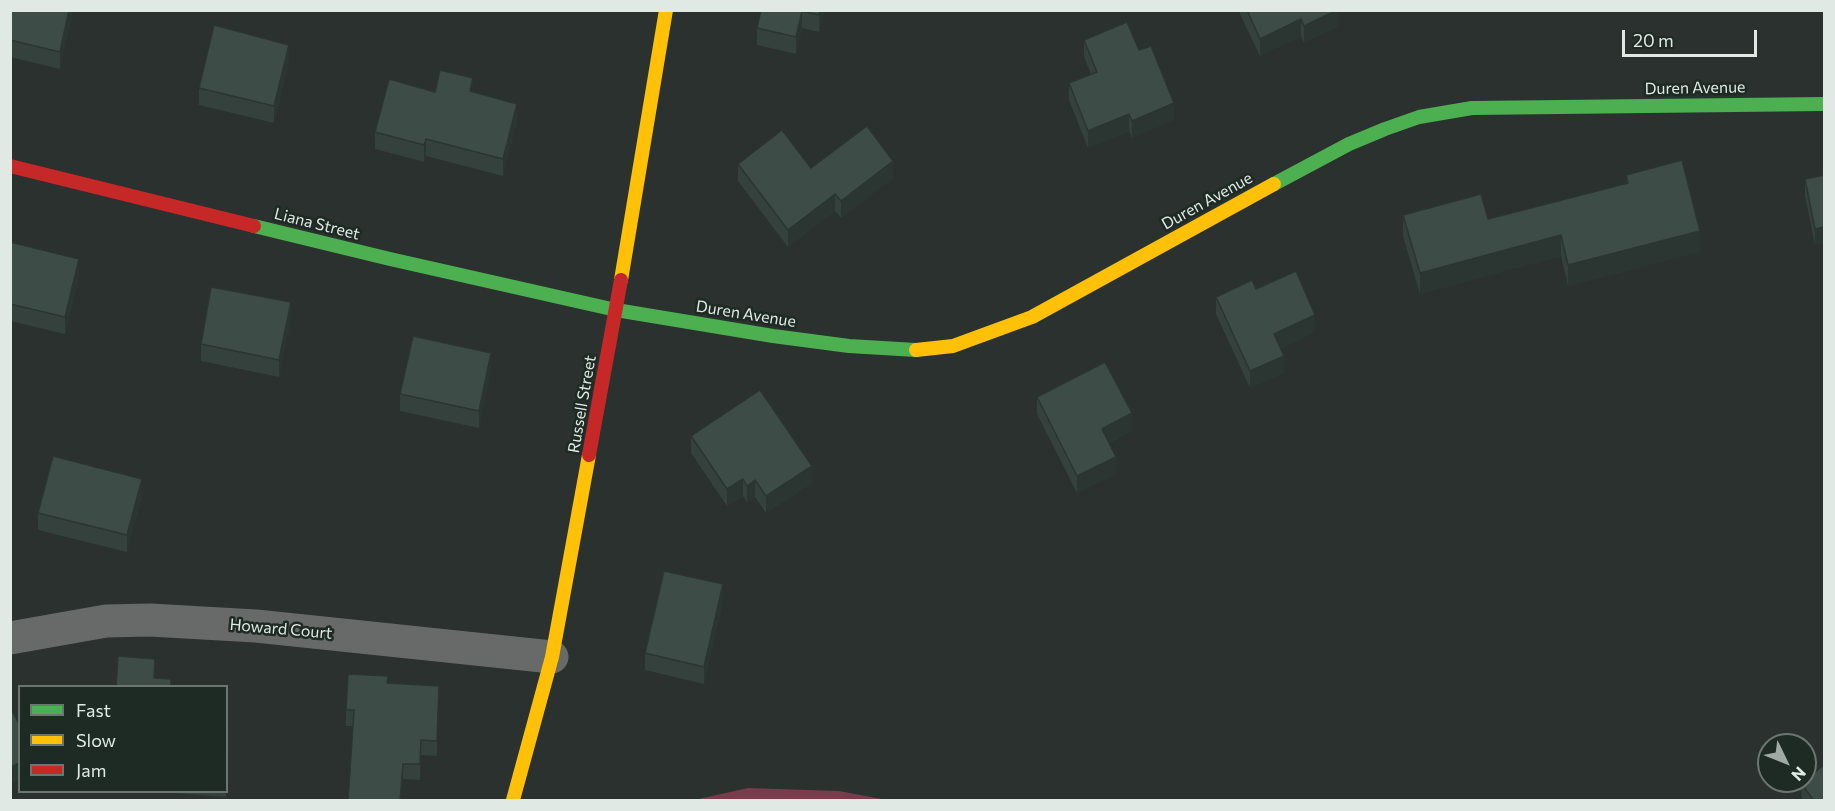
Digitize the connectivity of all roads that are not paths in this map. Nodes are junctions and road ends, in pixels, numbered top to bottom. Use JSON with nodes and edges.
{"nodes":[{"id":1,"x":666,"y":10,"type":"edge"},
{"id":2,"x":1824,"y":104,"type":"edge"},
{"id":3,"x":10,"y":166,"type":"edge"},
{"id":4,"x":616,"y":310,"type":"junction"},
{"id":5,"x":10,"y":638,"type":"edge"},
{"id":6,"x":552,"y":657,"type":"junction"},
{"id":7,"x":513,"y":801,"type":"edge"}],
"edges":[{"from":1,"to":4,"type":"street","name":"Russell Street"},
{"from":2,"to":4,"type":"street","name":"Duren Avenue"},
{"from":3,"to":4,"type":"street","name":"Liana Street"},
{"from":4,"to":6,"type":"street","name":"Russell Street"},
{"from":5,"to":6,"type":"street","name":"Howard Court"},
{"from":6,"to":7,"type":"street","name":"Russell Street"}]}
